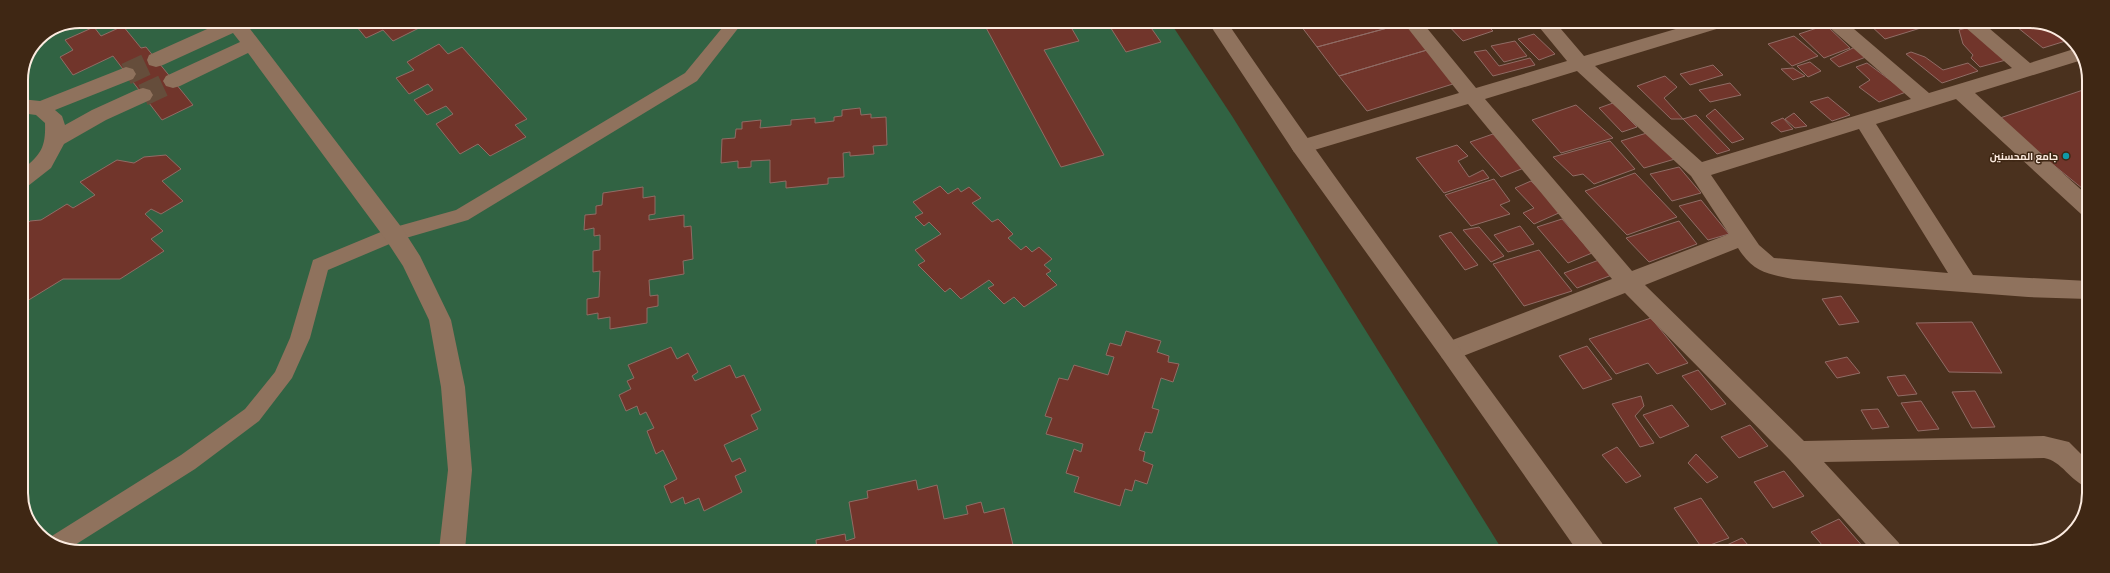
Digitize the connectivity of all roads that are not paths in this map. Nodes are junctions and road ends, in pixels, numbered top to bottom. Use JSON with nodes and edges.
{"nodes":[{"id":1,"x":224,"y":28,"type":"edge"},
{"id":2,"x":239,"y":28,"type":"edge"},
{"id":3,"x":730,"y":28,"type":"edge"},
{"id":4,"x":1221,"y":28,"type":"edge"},
{"id":5,"x":1417,"y":28,"type":"edge"},
{"id":6,"x":1549,"y":28,"type":"edge"},
{"id":7,"x":1699,"y":28,"type":"edge"},
{"id":8,"x":1842,"y":28,"type":"edge"},
{"id":9,"x":1978,"y":28,"type":"edge"},
{"id":10,"x":251,"y":44,"type":"junction"},
{"id":11,"x":2075,"y":55,"type":"edge"},
{"id":12,"x":156,"y":60,"type":"tunnel mouth"},
{"id":13,"x":1580,"y":63,"type":"junction"},
{"id":14,"x":2026,"y":70,"type":"junction"},
{"id":15,"x":126,"y":74,"type":"tunnel mouth"},
{"id":16,"x":173,"y":81,"type":"tunnel mouth"},
{"id":17,"x":1960,"y":91,"type":"junction"},
{"id":18,"x":142,"y":95,"type":"tunnel mouth"},
{"id":19,"x":1472,"y":96,"type":"junction"},
{"id":20,"x":1926,"y":101,"type":"junction"},
{"id":21,"x":28,"y":107,"type":"edge"},
{"id":22,"x":41,"y":108,"type":"junction"},
{"id":23,"x":1863,"y":120,"type":"junction"},
{"id":24,"x":57,"y":139,"type":"junction"},
{"id":25,"x":1301,"y":147,"type":"junction"},
{"id":26,"x":1698,"y":171,"type":"junction"},
{"id":27,"x":28,"y":176,"type":"edge"},
{"id":28,"x":2082,"y":203,"type":"edge"},
{"id":29,"x":394,"y":234,"type":"junction"},
{"id":30,"x":1742,"y":238,"type":"junction"},
{"id":31,"x":1627,"y":281,"type":"junction"},
{"id":32,"x":1966,"y":283,"type":"junction"},
{"id":33,"x":2082,"y":290,"type":"edge"},
{"id":34,"x":1450,"y":351,"type":"junction"},
{"id":35,"x":1799,"y":452,"type":"junction"},
{"id":36,"x":2082,"y":471,"type":"edge"},
{"id":37,"x":62,"y":542,"type":"edge"},
{"id":38,"x":452,"y":545,"type":"edge"},
{"id":39,"x":1588,"y":545,"type":"edge"},
{"id":40,"x":1884,"y":545,"type":"edge"}],
"edges":[{"from":1,"to":12,"type":"street"},
{"from":2,"to":10,"type":"street"},
{"from":3,"to":29,"type":"lane"},
{"from":4,"to":25,"type":"street"},
{"from":5,"to":19,"type":"street"},
{"from":6,"to":13,"type":"street"},
{"from":7,"to":13,"type":"street"},
{"from":8,"to":20,"type":"street"},
{"from":9,"to":14,"type":"street"},
{"from":10,"to":16,"type":"street"},
{"from":10,"to":29,"type":"street"},
{"from":11,"to":14,"type":"street"},
{"from":13,"to":19,"type":"street"},
{"from":13,"to":26,"type":"street"},
{"from":14,"to":17,"type":"street"},
{"from":15,"to":22,"type":"street"},
{"from":17,"to":20,"type":"street"},
{"from":17,"to":28,"type":"street"},
{"from":18,"to":24,"type":"street"},
{"from":19,"to":25,"type":"street"},
{"from":19,"to":31,"type":"street"},
{"from":20,"to":23,"type":"street"},
{"from":21,"to":22,"type":"street"},
{"from":22,"to":24,"type":"street"},
{"from":23,"to":26,"type":"street"},
{"from":23,"to":32,"type":"street"},
{"from":24,"to":27,"type":"street"},
{"from":25,"to":34,"type":"street"},
{"from":26,"to":30,"type":"street"},
{"from":29,"to":37,"type":"lane"},
{"from":29,"to":38,"type":"street"},
{"from":30,"to":31,"type":"street"},
{"from":30,"to":32,"type":"street"},
{"from":31,"to":34,"type":"street"},
{"from":31,"to":35,"type":"street"},
{"from":32,"to":33,"type":"street"},
{"from":34,"to":39,"type":"street"},
{"from":35,"to":36,"type":"street"},
{"from":35,"to":40,"type":"street"}]}
